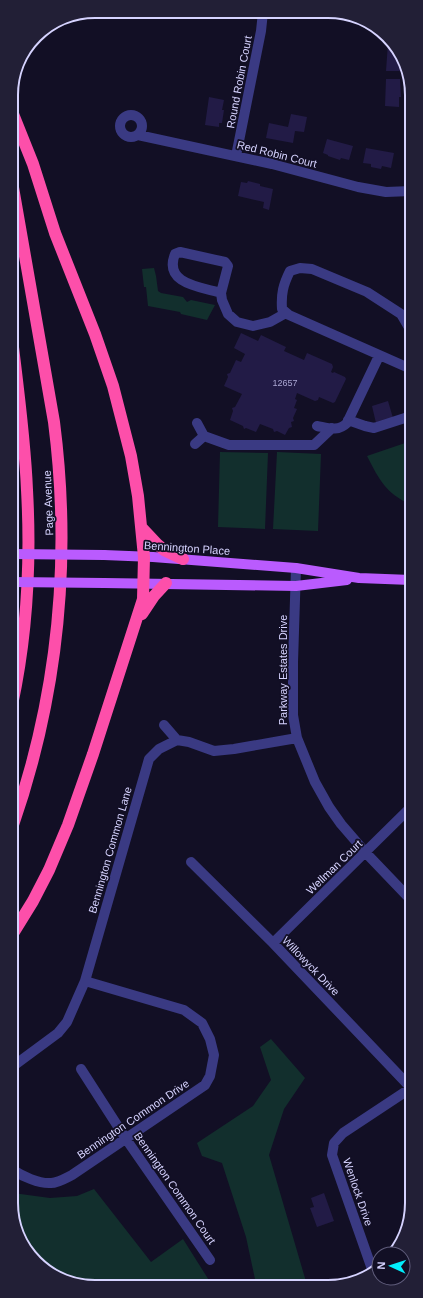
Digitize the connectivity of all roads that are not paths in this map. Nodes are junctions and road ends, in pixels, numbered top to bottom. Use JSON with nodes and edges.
{"nodes":[{"id":1,"x":262,"y":18,"type":"edge"},
{"id":2,"x":18,"y":126,"type":"edge"},
{"id":3,"x":138,"y":135,"type":"dead end"},
{"id":4,"x":236,"y":156,"type":"junction"},
{"id":5,"x":405,"y":191,"type":"edge"},
{"id":6,"x":18,"y":216,"type":"edge"},
{"id":7,"x":221,"y":293,"type":"junction"},
{"id":8,"x":286,"y":313,"type":"junction"},
{"id":9,"x":405,"y":320,"type":"edge"},
{"id":10,"x":379,"y":356,"type":"junction"},
{"id":11,"x":405,"y":367,"type":"edge"},
{"id":12,"x":18,"y":392,"type":"edge"},
{"id":13,"x":405,"y":418,"type":"edge"},
{"id":14,"x":348,"y":420,"type":"junction"},
{"id":15,"x":197,"y":424,"type":"dead end"},
{"id":16,"x":317,"y":426,"type":"dead end"},
{"id":17,"x":332,"y":428,"type":"junction"},
{"id":18,"x":204,"y":436,"type":"junction"},
{"id":19,"x":195,"y":444,"type":"dead end"},
{"id":20,"x":142,"y":528,"type":"junction"},
{"id":21,"x":18,"y":554,"type":"edge"},
{"id":22,"x":144,"y":557,"type":"junction"},
{"id":23,"x":183,"y":559,"type":"junction"},
{"id":24,"x":296,"y":568,"type":"junction"},
{"id":25,"x":359,"y":578,"type":"junction"},
{"id":26,"x":405,"y":580,"type":"edge"},
{"id":27,"x":18,"y":582,"type":"edge"},
{"id":28,"x":144,"y":583,"type":"junction"},
{"id":29,"x":166,"y":583,"type":"junction"},
{"id":30,"x":296,"y":586,"type":"junction"},
{"id":31,"x":134,"y":627,"type":"junction"},
{"id":32,"x":18,"y":666,"type":"edge"},
{"id":33,"x":164,"y":725,"type":"dead end"},
{"id":34,"x":297,"y":738,"type":"junction"},
{"id":35,"x":177,"y":740,"type":"junction"},
{"id":36,"x":18,"y":809,"type":"edge"},
{"id":37,"x":405,"y":813,"type":"edge"},
{"id":38,"x":366,"y":853,"type":"junction"},
{"id":39,"x":191,"y":862,"type":"dead end"},
{"id":40,"x":405,"y":894,"type":"edge"},
{"id":41,"x":18,"y":925,"type":"edge"},
{"id":42,"x":273,"y":943,"type":"junction"},
{"id":43,"x":84,"y":981,"type":"junction"},
{"id":44,"x":18,"y":1063,"type":"edge"},
{"id":45,"x":81,"y":1069,"type":"dead end"},
{"id":46,"x":405,"y":1083,"type":"edge"},
{"id":47,"x":405,"y":1093,"type":"edge"},
{"id":48,"x":126,"y":1139,"type":"junction"},
{"id":49,"x":18,"y":1173,"type":"edge"},
{"id":50,"x":210,"y":1260,"type":"dead end"},
{"id":51,"x":371,"y":1266,"type":"edge"}],
"edges":[{"from":1,"to":4,"type":"street","name":"Round Robin Court"},
{"from":2,"to":20,"type":"highway"},
{"from":3,"to":4,"type":"street","name":"Red Robin Court"},
{"from":4,"to":5,"type":"street","name":"Red Robin Court"},
{"from":6,"to":36,"type":"highway","name":"Page Avenue"},
{"from":7,"to":7,"type":"street"},
{"from":7,"to":8,"type":"street"},
{"from":8,"to":9,"type":"street"},
{"from":8,"to":10,"type":"street"},
{"from":10,"to":11,"type":"street"},
{"from":10,"to":14,"type":"street"},
{"from":12,"to":32,"type":"highway","name":"Page Avenue"},
{"from":13,"to":14,"type":"street"},
{"from":14,"to":17,"type":"street"},
{"from":15,"to":18,"type":"street"},
{"from":16,"to":17,"type":"street"},
{"from":17,"to":18,"type":"street"},
{"from":18,"to":19,"type":"street"},
{"from":20,"to":22,"type":"highway"},
{"from":20,"to":23,"type":"highway"},
{"from":21,"to":22,"type":"main road","name":"Bennington Place","bridge":true},
{"from":22,"to":23,"type":"main road","name":"Bennington Place"},
{"from":22,"to":28,"type":"highway"},
{"from":23,"to":24,"type":"main road","name":"Bennington Place"},
{"from":24,"to":25,"type":"main road","name":"Bennington Place"},
{"from":24,"to":30,"type":"street","name":"Parkway Estates Drive"},
{"from":25,"to":26,"type":"main road","name":"Bennington Place"},
{"from":25,"to":30,"type":"main road","name":"Bennington Place"},
{"from":27,"to":28,"type":"main road","name":"Bennington Place","bridge":true},
{"from":28,"to":29,"type":"main road","name":"Bennington Place"},
{"from":28,"to":31,"type":"highway"},
{"from":29,"to":30,"type":"main road","name":"Bennington Place"},
{"from":29,"to":31,"type":"highway"},
{"from":30,"to":34,"type":"street","name":"Parkway Estates Drive"},
{"from":31,"to":41,"type":"highway"},
{"from":33,"to":35,"type":"street"},
{"from":34,"to":35,"type":"street"},
{"from":34,"to":38,"type":"street","name":"Parkway Estates Drive"},
{"from":35,"to":43,"type":"street","name":"Bennington Common Lane"},
{"from":37,"to":38,"type":"street","name":"Wellman Court"},
{"from":38,"to":40,"type":"street","name":"Parkway Estates Drive"},
{"from":38,"to":42,"type":"street","name":"Wellman Court"},
{"from":39,"to":42,"type":"street","name":"Willowyck Drive"},
{"from":42,"to":46,"type":"street","name":"Willowyck Drive"},
{"from":43,"to":44,"type":"street"},
{"from":43,"to":48,"type":"street","name":"Bennington Common Drive"},
{"from":45,"to":48,"type":"street","name":"Bennington Common Court"},
{"from":47,"to":51,"type":"street","name":"Wenlock Drive"},
{"from":48,"to":49,"type":"street","name":"Bennington Common Drive"},
{"from":48,"to":50,"type":"street","name":"Bennington Common Court"}]}
